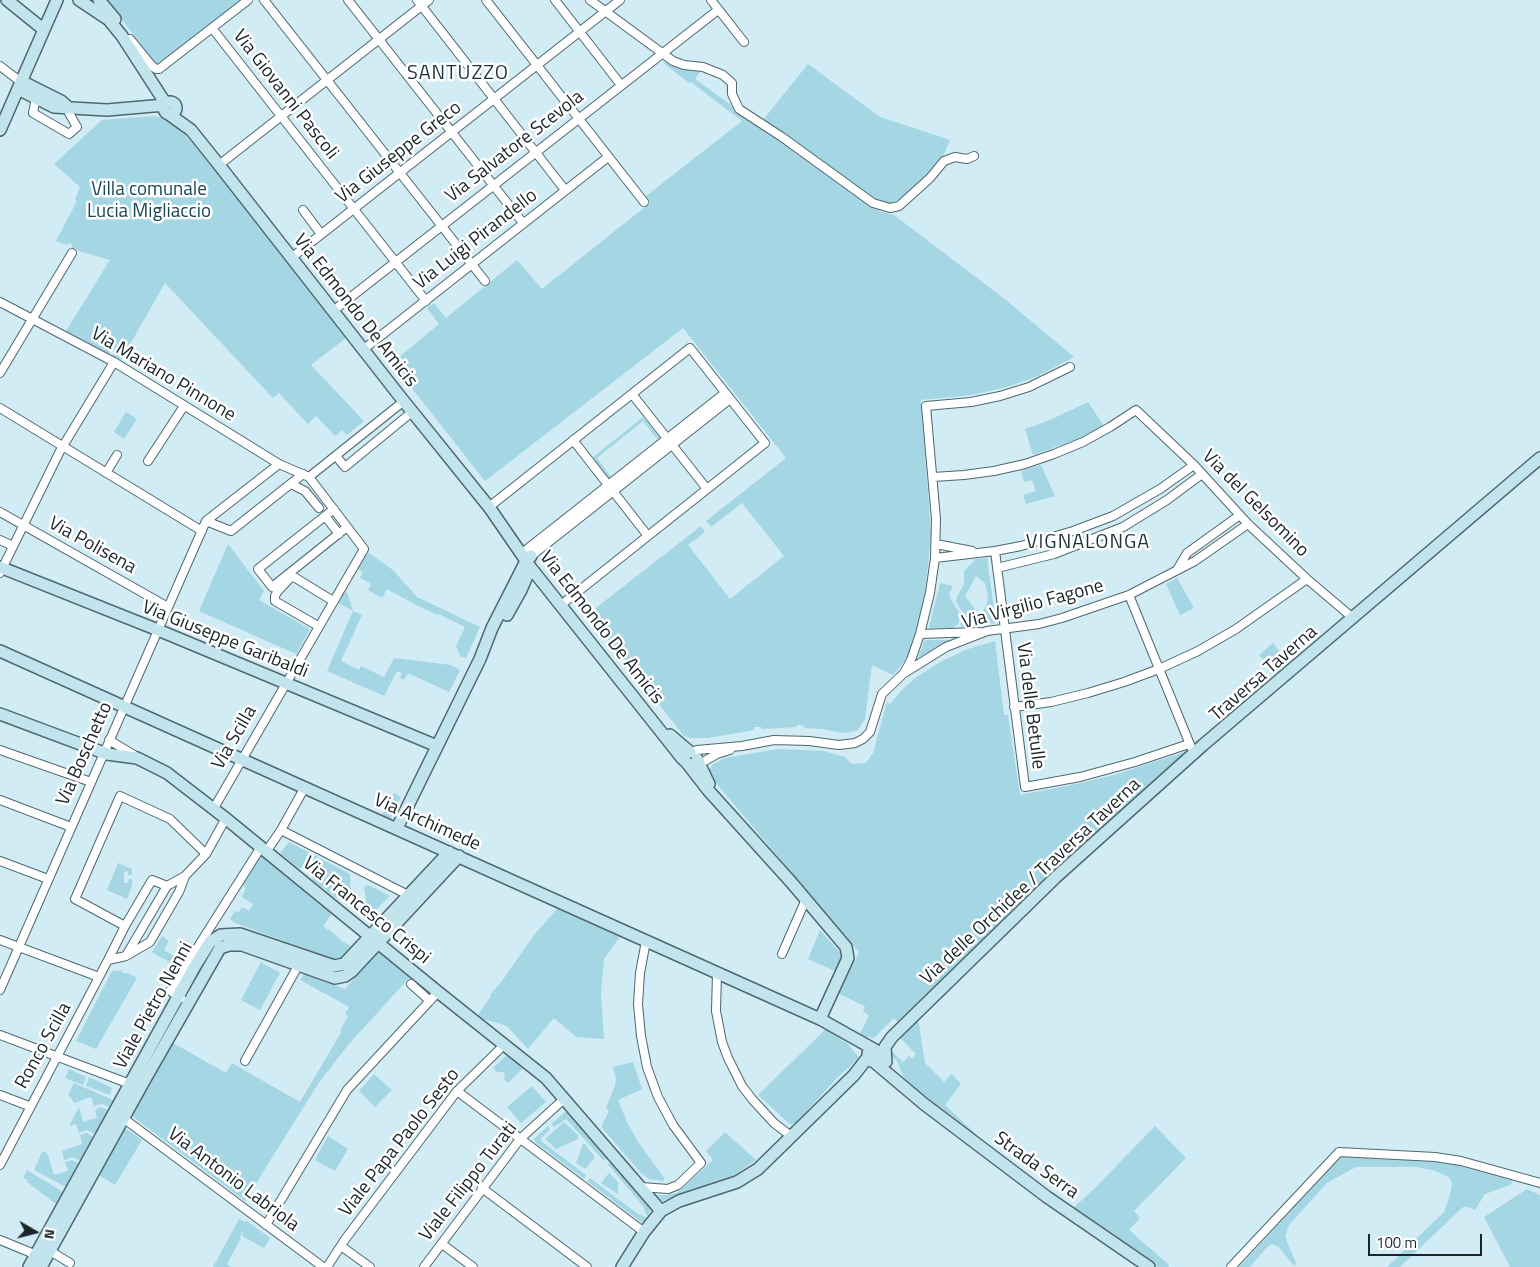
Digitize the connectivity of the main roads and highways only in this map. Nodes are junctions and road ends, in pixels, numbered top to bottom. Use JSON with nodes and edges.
{"nodes":[{"id":1,"x":7,"y":0,"type":"edge"},
{"id":2,"x":56,"y":0,"type":"edge"},
{"id":3,"x":78,"y":0,"type":"edge"},
{"id":4,"x":99,"y":0,"type":"edge"},
{"id":5,"x":43,"y":29,"type":"junction"},
{"id":6,"x":20,"y":84,"type":"junction"},
{"id":7,"x":69,"y":108,"type":"junction"},
{"id":8,"x":169,"y":108,"type":"junction"},
{"id":9,"x":0,"y":130,"type":"edge"},
{"id":10,"x":1540,"y":458,"type":"edge"},
{"id":11,"x":530,"y":559,"type":"junction"},
{"id":12,"x":1,"y":570,"type":"edge"},
{"id":13,"x":539,"y":577,"type":"junction"},
{"id":14,"x":521,"y":590,"type":"junction"},
{"id":15,"x":0,"y":651,"type":"edge"},
{"id":16,"x":480,"y":659,"type":"junction"},
{"id":17,"x":0,"y":714,"type":"edge"},
{"id":18,"x":437,"y":746,"type":"junction"},
{"id":19,"x":693,"y":758,"type":"junction"},
{"id":20,"x":729,"y":812,"type":"junction"},
{"id":21,"x":397,"y":828,"type":"junction"},
{"id":22,"x":454,"y":854,"type":"junction"},
{"id":23,"x":235,"y":939,"type":"junction"},
{"id":24,"x":374,"y":940,"type":"junction"},
{"id":25,"x":341,"y":970,"type":"junction"},
{"id":26,"x":820,"y":1019,"type":"junction"},
{"id":27,"x":874,"y":1054,"type":"junction"},
{"id":28,"x":134,"y":1085,"type":"junction"},
{"id":29,"x":70,"y":1204,"type":"junction"},
{"id":30,"x":661,"y":1211,"type":"junction"},
{"id":31,"x":43,"y":1258,"type":"edge"},
{"id":32,"x":29,"y":1267,"type":"edge"},
{"id":33,"x":622,"y":1267,"type":"edge"},
{"id":34,"x":1149,"y":1267,"type":"edge"}],
"edges":[{"from":1,"to":5,"type":"main road"},
{"from":2,"to":5,"type":"main road"},
{"from":3,"to":8,"type":"main road"},
{"from":4,"to":8,"type":"main road"},
{"from":5,"to":6,"type":"main road"},
{"from":6,"to":7,"type":"main road"},
{"from":6,"to":7,"type":"main road"},
{"from":6,"to":9,"type":"main road"},
{"from":7,"to":8,"type":"main road"},
{"from":8,"to":11,"type":"main road","name":"Via Edmondo De Amicis"},
{"from":10,"to":27,"type":"main road","name":"Via delle Orchidee / Traversa Taverna"},
{"from":11,"to":13,"type":"main road","name":"Via Edmondo De Amicis"},
{"from":11,"to":14,"type":"main road"},
{"from":11,"to":16,"type":"main road"},
{"from":11,"to":19,"type":"main road","name":"Via Edmondo De Amicis"},
{"from":12,"to":18,"type":"main road","name":"Via Giuseppe Garibaldi"},
{"from":13,"to":14,"type":"main road"},
{"from":13,"to":19,"type":"main road","name":"Via Edmondo De Amicis"},
{"from":14,"to":16,"type":"main road"},
{"from":15,"to":21,"type":"main road","name":"Via Archimede"},
{"from":16,"to":18,"type":"main road"},
{"from":17,"to":24,"type":"main road","name":"Via Francesco Crispi"},
{"from":18,"to":21,"type":"main road"},
{"from":19,"to":20,"type":"main road"},
{"from":19,"to":20,"type":"main road"},
{"from":20,"to":26,"type":"main road"},
{"from":21,"to":22,"type":"main road","name":"Via Archimede"},
{"from":22,"to":24,"type":"main road"},
{"from":22,"to":24,"type":"main road"},
{"from":22,"to":26,"type":"main road","name":"Via Archimede"},
{"from":23,"to":25,"type":"main road"},
{"from":23,"to":25,"type":"main road"},
{"from":23,"to":28,"type":"main road","name":"Viale Pietro Nenni"},
{"from":24,"to":25,"type":"main road"},
{"from":24,"to":30,"type":"main road","name":"Via Francesco Crispi"},
{"from":26,"to":27,"type":"main road","name":"Via Archimede"},
{"from":27,"to":30,"type":"main road","name":"Via delle Orchidee / Traversa Taverna"},
{"from":27,"to":34,"type":"main road","name":"Strada Serra"},
{"from":28,"to":29,"type":"main road","name":"Viale Pietro Nenni"},
{"from":28,"to":29,"type":"main road","name":"Viale Pietro Nenni"},
{"from":29,"to":31,"type":"main road","name":"Viale Pietro Nenni"},
{"from":30,"to":33,"type":"main road"},
{"from":31,"to":32,"type":"main road","name":"Viale Pietro Nenni"}]}
